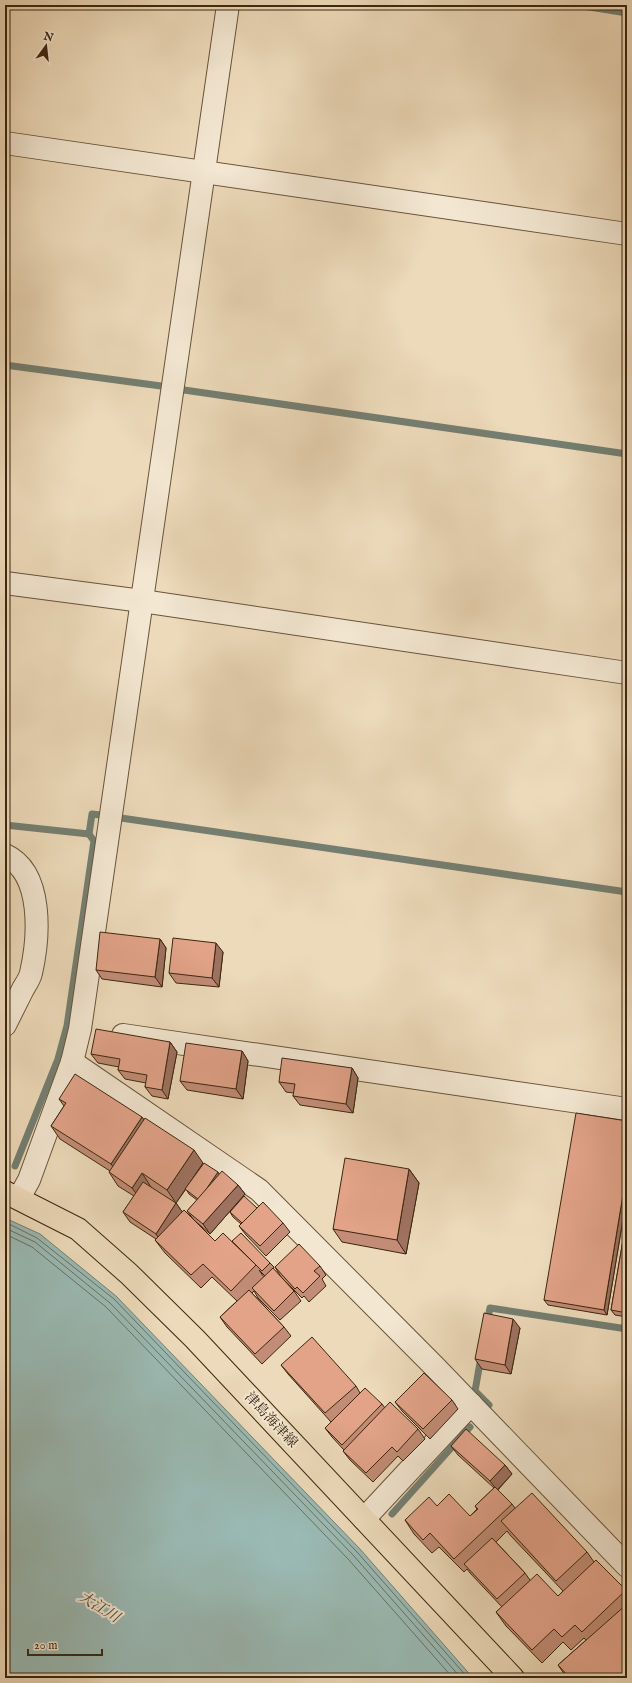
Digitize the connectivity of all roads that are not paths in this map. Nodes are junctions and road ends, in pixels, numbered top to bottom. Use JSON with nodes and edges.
{"nodes":[{"id":1,"x":228,"y":5,"type":"edge"},
{"id":2,"x":5,"y":143,"type":"edge"},
{"id":3,"x":204,"y":172,"type":"junction"},
{"id":4,"x":627,"y":234,"type":"edge"},
{"id":5,"x":5,"y":583,"type":"edge"},
{"id":6,"x":142,"y":601,"type":"junction"},
{"id":7,"x":627,"y":672,"type":"edge"},
{"id":8,"x":5,"y":856,"type":"edge"},
{"id":9,"x":5,"y":1025,"type":"edge"},
{"id":10,"x":93,"y":1030,"type":"junction"},
{"id":11,"x":72,"y":1062,"type":"junction"},
{"id":12,"x":627,"y":1110,"type":"edge"},
{"id":13,"x":12,"y":1195,"type":"edge"},
{"id":14,"x":471,"y":1404,"type":"junction"},
{"id":15,"x":364,"y":1519,"type":"junction"},
{"id":16,"x":622,"y":1556,"type":"edge"},
{"id":17,"x":513,"y":1678,"type":"edge"}],
"edges":[{"from":1,"to":3,"type":"street"},
{"from":2,"to":3,"type":"street"},
{"from":3,"to":4,"type":"street"},
{"from":3,"to":6,"type":"street"},
{"from":5,"to":6,"type":"street"},
{"from":6,"to":7,"type":"street"},
{"from":6,"to":10,"type":"street"},
{"from":8,"to":9,"type":"street"},
{"from":10,"to":11,"type":"street"},
{"from":10,"to":12,"type":"street"},
{"from":11,"to":13,"type":"street"},
{"from":11,"to":14,"type":"street"},
{"from":13,"to":15,"type":"main road","name":"津島海津線"},
{"from":14,"to":15,"type":"street"},
{"from":14,"to":16,"type":"street"},
{"from":15,"to":17,"type":"main road","name":"津島海津線"}]}
